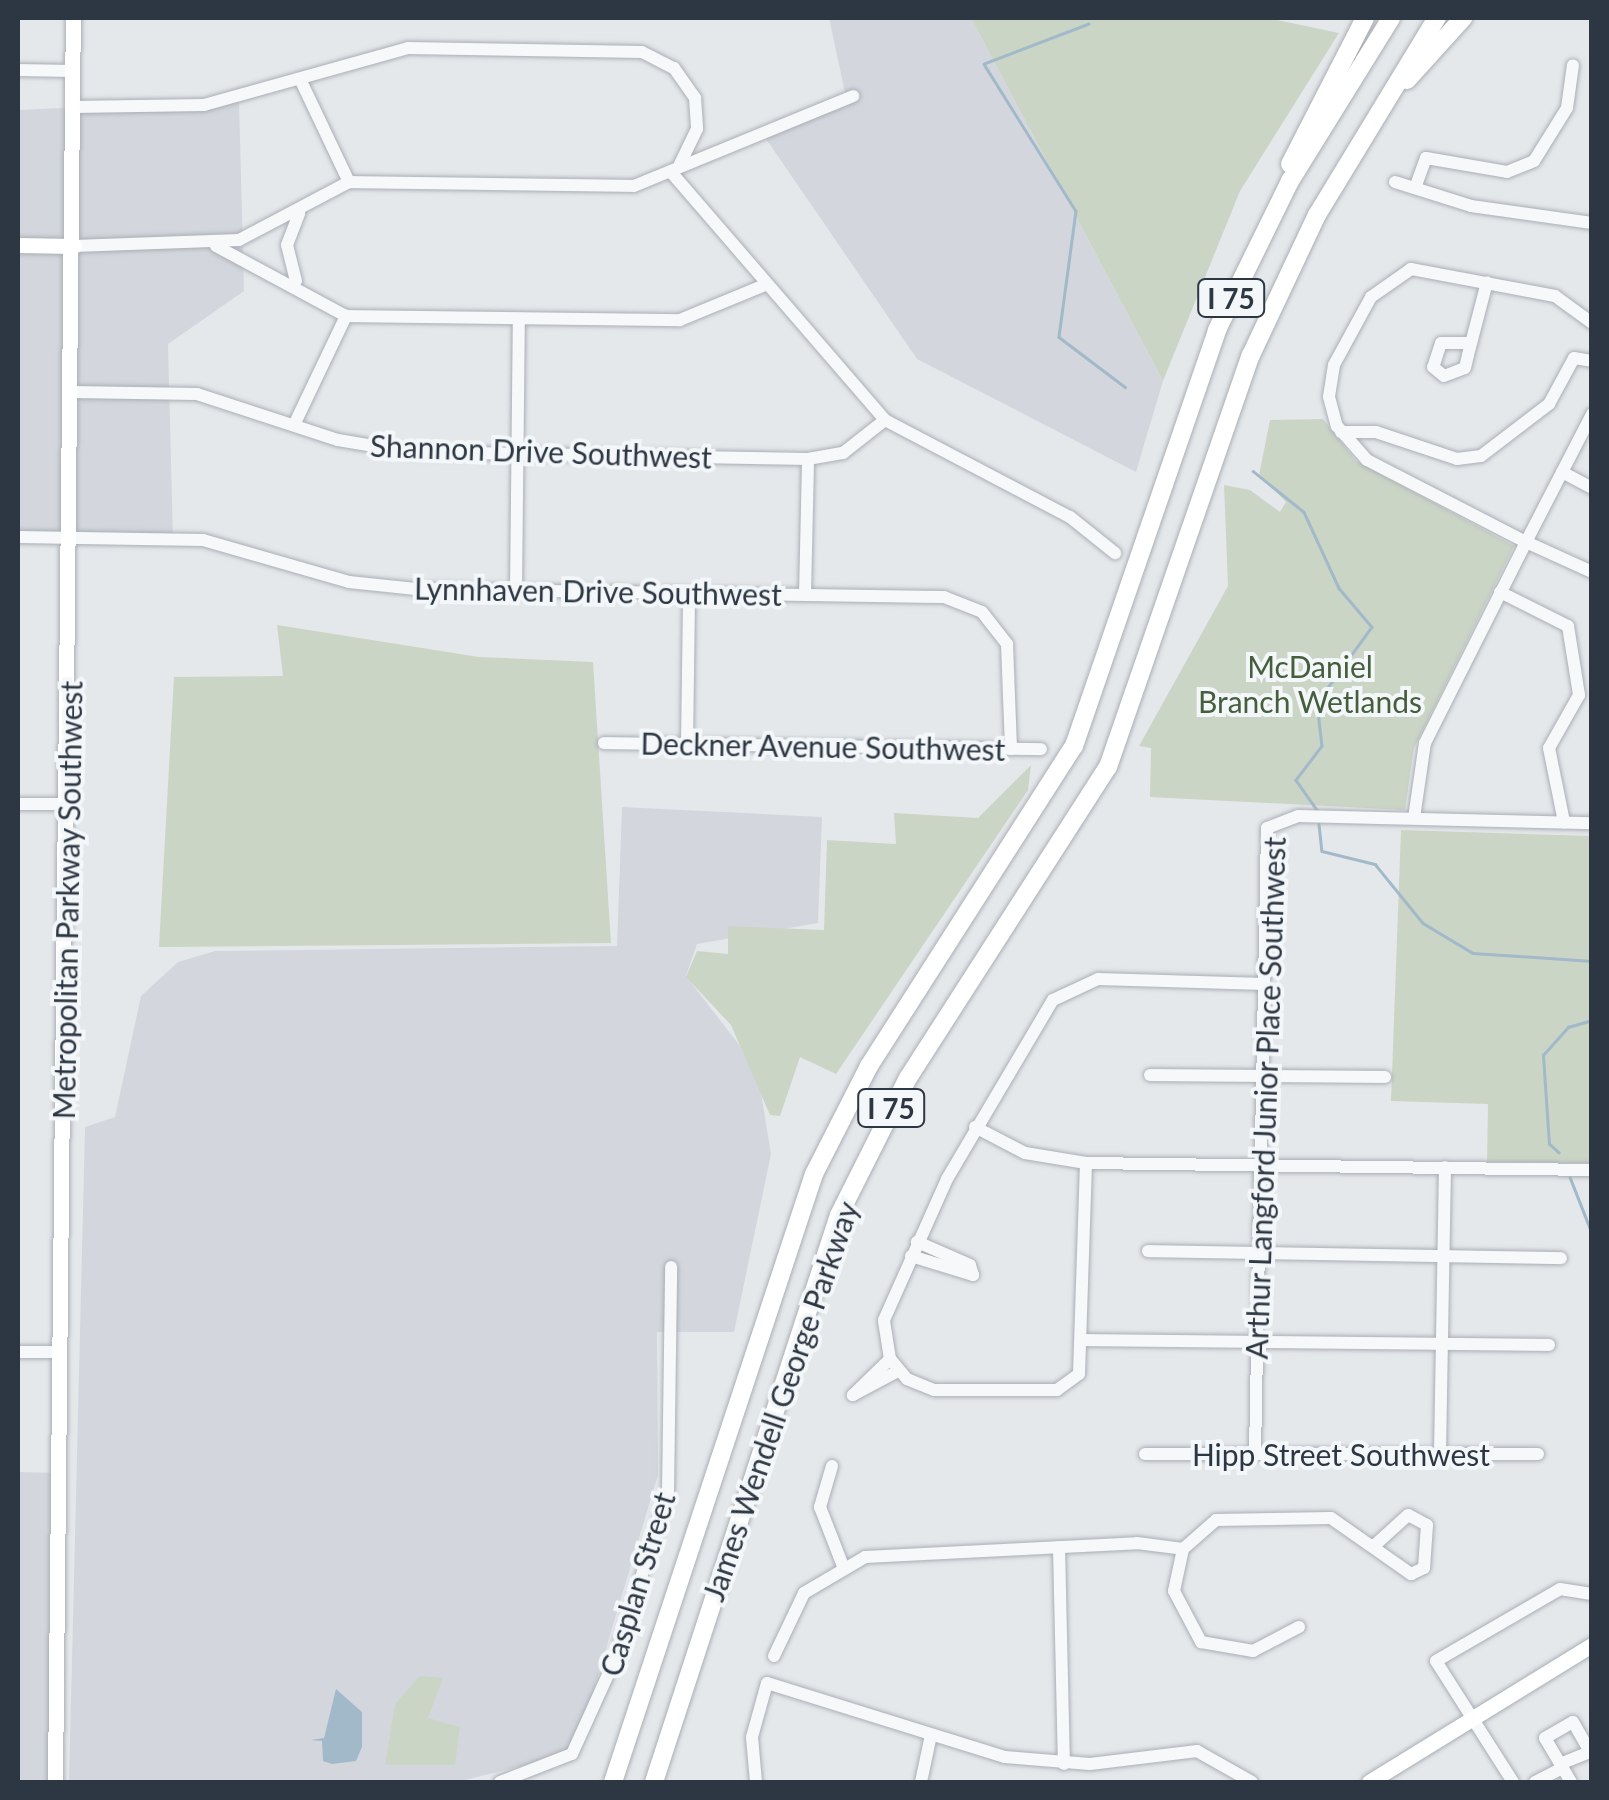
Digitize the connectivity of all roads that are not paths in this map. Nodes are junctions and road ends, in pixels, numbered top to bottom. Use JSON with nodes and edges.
{"nodes":[{"id":1,"x":73,"y":18,"type":"edge"},
{"id":2,"x":1364,"y":18,"type":"edge"},
{"id":3,"x":1390,"y":18,"type":"edge"},
{"id":4,"x":1463,"y":18,"type":"edge"},
{"id":5,"x":1433,"y":24,"type":"edge"},
{"id":6,"x":1573,"y":65,"type":"dead end"},
{"id":7,"x":18,"y":70,"type":"edge"},
{"id":8,"x":73,"y":70,"type":"junction"},
{"id":9,"x":300,"y":81,"type":"junction"},
{"id":10,"x":1400,"y":84,"type":"junction"},
{"id":11,"x":854,"y":96,"type":"dead end"},
{"id":12,"x":73,"y":107,"type":"junction"},
{"id":13,"x":676,"y":168,"type":"junction"},
{"id":14,"x":349,"y":182,"type":"junction"},
{"id":15,"x":1395,"y":182,"type":"dead end"},
{"id":16,"x":1415,"y":188,"type":"junction"},
{"id":17,"x":302,"y":206,"type":"junction"},
{"id":18,"x":1267,"y":223,"type":"junction"},
{"id":19,"x":1592,"y":223,"type":"edge"},
{"id":20,"x":18,"y":245,"type":"edge"},
{"id":21,"x":74,"y":246,"type":"junction"},
{"id":22,"x":215,"y":246,"type":"junction"},
{"id":23,"x":296,"y":281,"type":"junction"},
{"id":24,"x":1487,"y":282,"type":"junction"},
{"id":25,"x":765,"y":285,"type":"junction"},
{"id":26,"x":346,"y":316,"type":"junction"},
{"id":27,"x":519,"y":320,"type":"junction"},
{"id":28,"x":1592,"y":322,"type":"edge"},
{"id":29,"x":1471,"y":344,"type":"dead end"},
{"id":30,"x":1592,"y":361,"type":"edge"},
{"id":31,"x":73,"y":392,"type":"junction"},
{"id":32,"x":1592,"y":414,"type":"edge"},
{"id":33,"x":885,"y":420,"type":"junction"},
{"id":34,"x":295,"y":423,"type":"junction"},
{"id":35,"x":1340,"y":432,"type":"junction"},
{"id":36,"x":518,"y":455,"type":"junction"},
{"id":37,"x":808,"y":460,"type":"junction"},
{"id":38,"x":1562,"y":472,"type":"junction"},
{"id":39,"x":1592,"y":488,"type":"edge"},
{"id":40,"x":18,"y":537,"type":"edge"},
{"id":41,"x":71,"y":537,"type":"junction"},
{"id":42,"x":1526,"y":542,"type":"junction"},
{"id":43,"x":1115,"y":553,"type":"dead end"},
{"id":44,"x":1592,"y":572,"type":"edge"},
{"id":45,"x":516,"y":591,"type":"junction"},
{"id":46,"x":1500,"y":592,"type":"junction"},
{"id":47,"x":689,"y":594,"type":"junction"},
{"id":48,"x":805,"y":595,"type":"junction"},
{"id":49,"x":604,"y":743,"type":"dead end"},
{"id":50,"x":687,"y":744,"type":"junction"},
{"id":51,"x":1012,"y":749,"type":"junction"},
{"id":52,"x":1041,"y":749,"type":"dead end"},
{"id":53,"x":18,"y":804,"type":"edge"},
{"id":54,"x":67,"y":804,"type":"junction"},
{"id":55,"x":1414,"y":818,"type":"junction"},
{"id":56,"x":1564,"y":822,"type":"junction"},
{"id":57,"x":1592,"y":823,"type":"edge"},
{"id":58,"x":1264,"y":984,"type":"junction"},
{"id":59,"x":1150,"y":1075,"type":"dead end"},
{"id":60,"x":1262,"y":1075,"type":"junction"},
{"id":61,"x":1386,"y":1078,"type":"dead end"},
{"id":62,"x":975,"y":1128,"type":"junction"},
{"id":63,"x":1086,"y":1163,"type":"junction"},
{"id":64,"x":1261,"y":1164,"type":"junction"},
{"id":65,"x":1445,"y":1167,"type":"junction"},
{"id":66,"x":1592,"y":1170,"type":"edge"},
{"id":67,"x":918,"y":1242,"type":"junction"},
{"id":68,"x":1148,"y":1251,"type":"dead end"},
{"id":69,"x":1259,"y":1253,"type":"junction"},
{"id":70,"x":911,"y":1256,"type":"junction"},
{"id":71,"x":1443,"y":1256,"type":"junction"},
{"id":72,"x":1561,"y":1258,"type":"dead end"},
{"id":73,"x":671,"y":1267,"type":"dead end"},
{"id":74,"x":1082,"y":1340,"type":"junction"},
{"id":75,"x":1257,"y":1342,"type":"junction"},
{"id":76,"x":1442,"y":1345,"type":"junction"},
{"id":77,"x":1550,"y":1346,"type":"dead end"},
{"id":78,"x":18,"y":1352,"type":"edge"},
{"id":79,"x":60,"y":1352,"type":"junction"},
{"id":80,"x":1440,"y":1453,"type":"junction"},
{"id":81,"x":1145,"y":1454,"type":"dead end"},
{"id":82,"x":1255,"y":1454,"type":"junction"},
{"id":83,"x":1538,"y":1454,"type":"dead end"},
{"id":84,"x":832,"y":1466,"type":"dead end"},
{"id":85,"x":1374,"y":1544,"type":"junction"},
{"id":86,"x":1059,"y":1547,"type":"junction"},
{"id":87,"x":1183,"y":1550,"type":"junction"},
{"id":88,"x":843,"y":1566,"type":"junction"},
{"id":89,"x":1592,"y":1594,"type":"edge"},
{"id":90,"x":1300,"y":1627,"type":"dead end"},
{"id":91,"x":1592,"y":1645,"type":"edge"},
{"id":92,"x":774,"y":1656,"type":"dead end"},
{"id":93,"x":1473,"y":1718,"type":"junction"},
{"id":94,"x":930,"y":1734,"type":"junction"},
{"id":95,"x":1591,"y":1751,"type":"edge"},
{"id":96,"x":1064,"y":1764,"type":"junction"},
{"id":97,"x":1561,"y":1766,"type":"junction"},
{"id":98,"x":55,"y":1782,"type":"edge"},
{"id":99,"x":500,"y":1782,"type":"edge"},
{"id":100,"x":612,"y":1782,"type":"edge"},
{"id":101,"x":654,"y":1782,"type":"edge"},
{"id":102,"x":756,"y":1782,"type":"edge"},
{"id":103,"x":920,"y":1782,"type":"edge"},
{"id":104,"x":1252,"y":1782,"type":"edge"},
{"id":105,"x":1369,"y":1782,"type":"edge"},
{"id":106,"x":1513,"y":1782,"type":"edge"},
{"id":107,"x":1535,"y":1782,"type":"edge"},
{"id":108,"x":1571,"y":1782,"type":"edge"}],
"edges":[{"from":1,"to":8,"type":"main road","name":"Metropolitan Parkway Southwest"},
{"from":2,"to":18,"type":"highway"},
{"from":3,"to":18,"type":"highway","name":"James Wendell George Parkway","number":"I 75"},
{"from":4,"to":10,"type":"highway"},
{"from":5,"to":10,"type":"highway","name":"James Wendell George Parkway","number":"I 75"},
{"from":6,"to":16,"type":"street"},
{"from":7,"to":8,"type":"street"},
{"from":8,"to":12,"type":"main road","name":"Metropolitan Parkway Southwest"},
{"from":9,"to":12,"type":"street"},
{"from":9,"to":13,"type":"street"},
{"from":9,"to":14,"type":"street"},
{"from":10,"to":101,"type":"highway","name":"James Wendell George Parkway","number":"I 75"},
{"from":11,"to":13,"type":"street"},
{"from":12,"to":21,"type":"main road","name":"Metropolitan Parkway Southwest"},
{"from":13,"to":14,"type":"street"},
{"from":13,"to":25,"type":"street"},
{"from":14,"to":17,"type":"street"},
{"from":15,"to":16,"type":"street"},
{"from":16,"to":19,"type":"street"},
{"from":17,"to":22,"type":"street"},
{"from":17,"to":23,"type":"street"},
{"from":18,"to":100,"type":"highway","name":"James Wendell George Parkway","number":"I 75"},
{"from":20,"to":21,"type":"main road"},
{"from":21,"to":22,"type":"street"},
{"from":21,"to":31,"type":"main road","name":"Metropolitan Parkway Southwest"},
{"from":22,"to":23,"type":"street"},
{"from":23,"to":26,"type":"street"},
{"from":24,"to":28,"type":"street"},
{"from":24,"to":29,"type":"street"},
{"from":24,"to":35,"type":"street"},
{"from":25,"to":27,"type":"street"},
{"from":25,"to":33,"type":"street"},
{"from":26,"to":27,"type":"street"},
{"from":26,"to":34,"type":"street"},
{"from":27,"to":36,"type":"street"},
{"from":30,"to":35,"type":"street"},
{"from":31,"to":34,"type":"street","name":"Shannon Drive Southwest"},
{"from":31,"to":41,"type":"main road","name":"Metropolitan Parkway Southwest"},
{"from":32,"to":38,"type":"street"},
{"from":33,"to":37,"type":"street","name":"Shannon Drive Southwest"},
{"from":33,"to":43,"type":"street"},
{"from":34,"to":36,"type":"street","name":"Shannon Drive Southwest"},
{"from":35,"to":42,"type":"street"},
{"from":36,"to":37,"type":"street","name":"Shannon Drive Southwest"},
{"from":36,"to":45,"type":"street"},
{"from":37,"to":48,"type":"street"},
{"from":38,"to":39,"type":"street"},
{"from":38,"to":42,"type":"street"},
{"from":40,"to":41,"type":"street","name":"Lynnhaven Drive Southwest"},
{"from":41,"to":45,"type":"street","name":"Lynnhaven Drive Southwest"},
{"from":41,"to":54,"type":"main road","name":"Metropolitan Parkway Southwest"},
{"from":42,"to":44,"type":"street"},
{"from":42,"to":46,"type":"street"},
{"from":45,"to":47,"type":"street","name":"Lynnhaven Drive Southwest"},
{"from":46,"to":55,"type":"street"},
{"from":46,"to":56,"type":"street"},
{"from":47,"to":48,"type":"street","name":"Lynnhaven Drive Southwest"},
{"from":47,"to":50,"type":"street"},
{"from":48,"to":51,"type":"street","name":"Lynnhaven Drive Southwest"},
{"from":49,"to":50,"type":"street","name":"Deckner Avenue Southwest"},
{"from":50,"to":51,"type":"street","name":"Deckner Avenue Southwest"},
{"from":51,"to":52,"type":"street","name":"Deckner Avenue Southwest"},
{"from":53,"to":54,"type":"street"},
{"from":54,"to":79,"type":"main road","name":"Metropolitan Parkway Southwest"},
{"from":55,"to":56,"type":"street","name":"Arthur Langford Junior Place Southwest"},
{"from":55,"to":58,"type":"street","name":"Arthur Langford Junior Place Southwest"},
{"from":56,"to":57,"type":"street","name":"Arthur Langford Junior Place Southwest"},
{"from":58,"to":60,"type":"street","name":"Arthur Langford Junior Place Southwest"},
{"from":58,"to":62,"type":"street"},
{"from":59,"to":60,"type":"street"},
{"from":60,"to":61,"type":"street"},
{"from":60,"to":64,"type":"street","name":"Arthur Langford Junior Place Southwest"},
{"from":62,"to":63,"type":"street"},
{"from":62,"to":67,"type":"street"},
{"from":63,"to":64,"type":"street"},
{"from":63,"to":74,"type":"street"},
{"from":64,"to":65,"type":"street"},
{"from":64,"to":69,"type":"street","name":"Arthur Langford Junior Place Southwest"},
{"from":65,"to":66,"type":"street"},
{"from":65,"to":71,"type":"street"},
{"from":67,"to":70,"type":"street"},
{"from":67,"to":70,"type":"street"},
{"from":68,"to":69,"type":"street"},
{"from":69,"to":71,"type":"street"},
{"from":69,"to":75,"type":"street","name":"Arthur Langford Junior Place Southwest"},
{"from":70,"to":74,"type":"street"},
{"from":71,"to":72,"type":"street"},
{"from":71,"to":76,"type":"street"},
{"from":73,"to":99,"type":"street","name":"Casplan Street"},
{"from":74,"to":75,"type":"street"},
{"from":75,"to":76,"type":"street"},
{"from":75,"to":82,"type":"street","name":"Arthur Langford Junior Place Southwest"},
{"from":76,"to":77,"type":"street"},
{"from":76,"to":80,"type":"street"},
{"from":78,"to":79,"type":"street"},
{"from":79,"to":98,"type":"main road","name":"Metropolitan Parkway Southwest"},
{"from":80,"to":82,"type":"street","name":"Hipp Street Southwest"},
{"from":80,"to":83,"type":"street","name":"Hipp Street Southwest"},
{"from":81,"to":82,"type":"street","name":"Hipp Street Southwest"},
{"from":84,"to":88,"type":"street"},
{"from":85,"to":85,"type":"street"},
{"from":85,"to":87,"type":"street"},
{"from":86,"to":87,"type":"street"},
{"from":86,"to":88,"type":"street"},
{"from":86,"to":96,"type":"street"},
{"from":87,"to":90,"type":"street"},
{"from":88,"to":92,"type":"street"},
{"from":89,"to":93,"type":"street"},
{"from":91,"to":93,"type":"main road"},
{"from":93,"to":105,"type":"main road"},
{"from":93,"to":106,"type":"street"},
{"from":94,"to":96,"type":"street"},
{"from":94,"to":102,"type":"street"},
{"from":94,"to":103,"type":"street"},
{"from":95,"to":97,"type":"street"},
{"from":95,"to":97,"type":"street"},
{"from":96,"to":104,"type":"street"},
{"from":97,"to":107,"type":"street"},
{"from":97,"to":108,"type":"street"}]}
